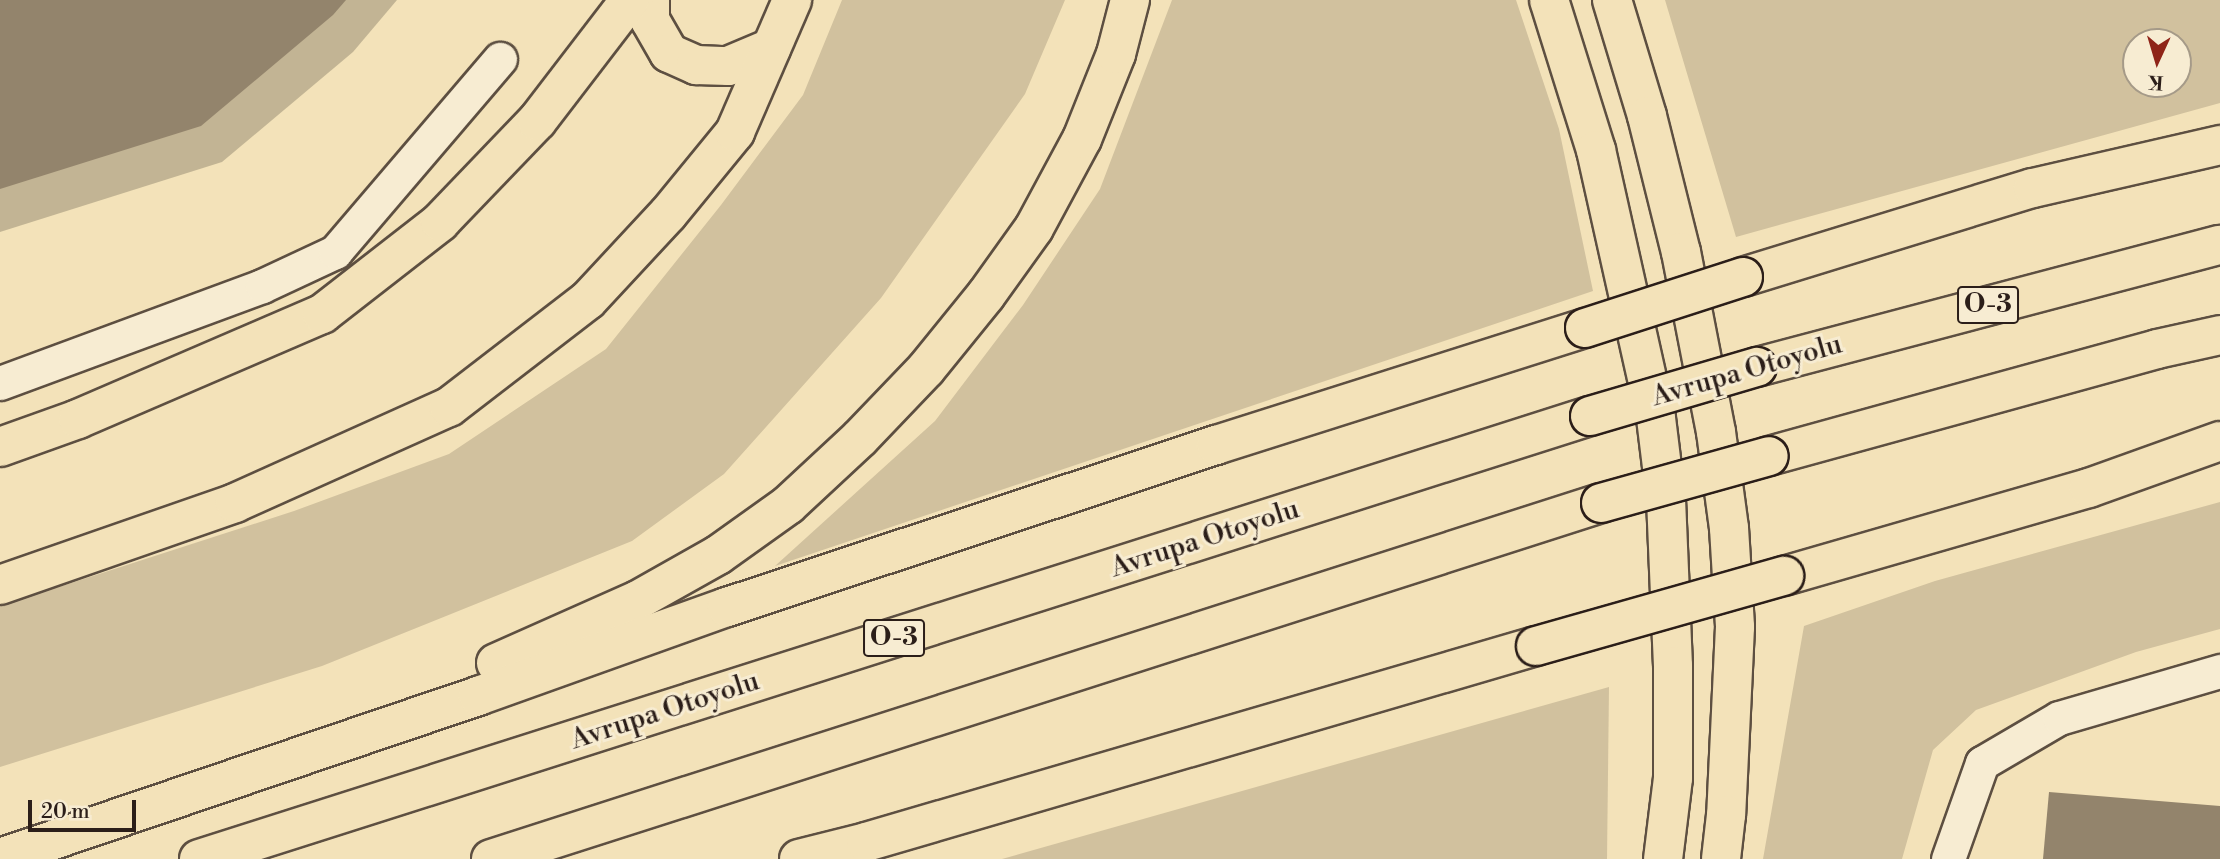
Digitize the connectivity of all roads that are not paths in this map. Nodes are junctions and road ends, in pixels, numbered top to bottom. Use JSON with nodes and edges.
{"nodes":[{"id":1,"x":630,"y":0,"type":"edge"},
{"id":2,"x":650,"y":0,"type":"edge"},
{"id":3,"x":792,"y":0,"type":"edge"},
{"id":4,"x":1130,"y":0,"type":"edge"},
{"id":5,"x":1549,"y":0,"type":"edge"},
{"id":6,"x":1612,"y":0,"type":"edge"},
{"id":7,"x":771,"y":48,"type":"junction"},
{"id":8,"x":500,"y":59,"type":"dead end"},
{"id":9,"x":2220,"y":145,"type":"edge"},
{"id":10,"x":2220,"y":245,"type":"edge"},
{"id":11,"x":2220,"y":335,"type":"edge"},
{"id":12,"x":0,"y":383,"type":"edge"},
{"id":13,"x":2220,"y":441,"type":"edge"},
{"id":14,"x":0,"y":447,"type":"edge"},
{"id":15,"x":2220,"y":464,"type":"edge"},
{"id":16,"x":2089,"y":488,"type":"junction"},
{"id":17,"x":0,"y":585,"type":"edge"},
{"id":18,"x":2220,"y":671,"type":"edge"},
{"id":19,"x":163,"y":804,"type":"junction"},
{"id":20,"x":854,"y":851,"type":"edge"},
{"id":21,"x":0,"y":858,"type":"edge"},
{"id":22,"x":199,"y":859,"type":"edge"},
{"id":23,"x":491,"y":859,"type":"edge"},
{"id":24,"x":799,"y":859,"type":"edge"},
{"id":25,"x":1663,"y":859,"type":"edge"},
{"id":26,"x":1721,"y":859,"type":"edge"},
{"id":27,"x":1948,"y":859,"type":"edge"}],
"edges":[{"from":1,"to":14,"type":"main road"},
{"from":2,"to":7,"type":"main road"},
{"from":3,"to":7,"type":"main road"},
{"from":4,"to":19,"type":"main road"},
{"from":5,"to":25,"type":"main road"},
{"from":6,"to":26,"type":"main road"},
{"from":7,"to":17,"type":"main road"},
{"from":8,"to":12,"type":"street"},
{"from":9,"to":19,"type":"main road","bridge":true},
{"from":10,"to":22,"type":"main road","name":"Avrupa Otoyolu","number":"O-3","bridge":true},
{"from":11,"to":23,"type":"main road","bridge":true},
{"from":13,"to":16,"type":"main road"},
{"from":15,"to":16,"type":"main road"},
{"from":16,"to":20,"type":"main road","bridge":true},
{"from":18,"to":27,"type":"street"},
{"from":19,"to":21,"type":"main road"},
{"from":20,"to":24,"type":"main road"}]}
